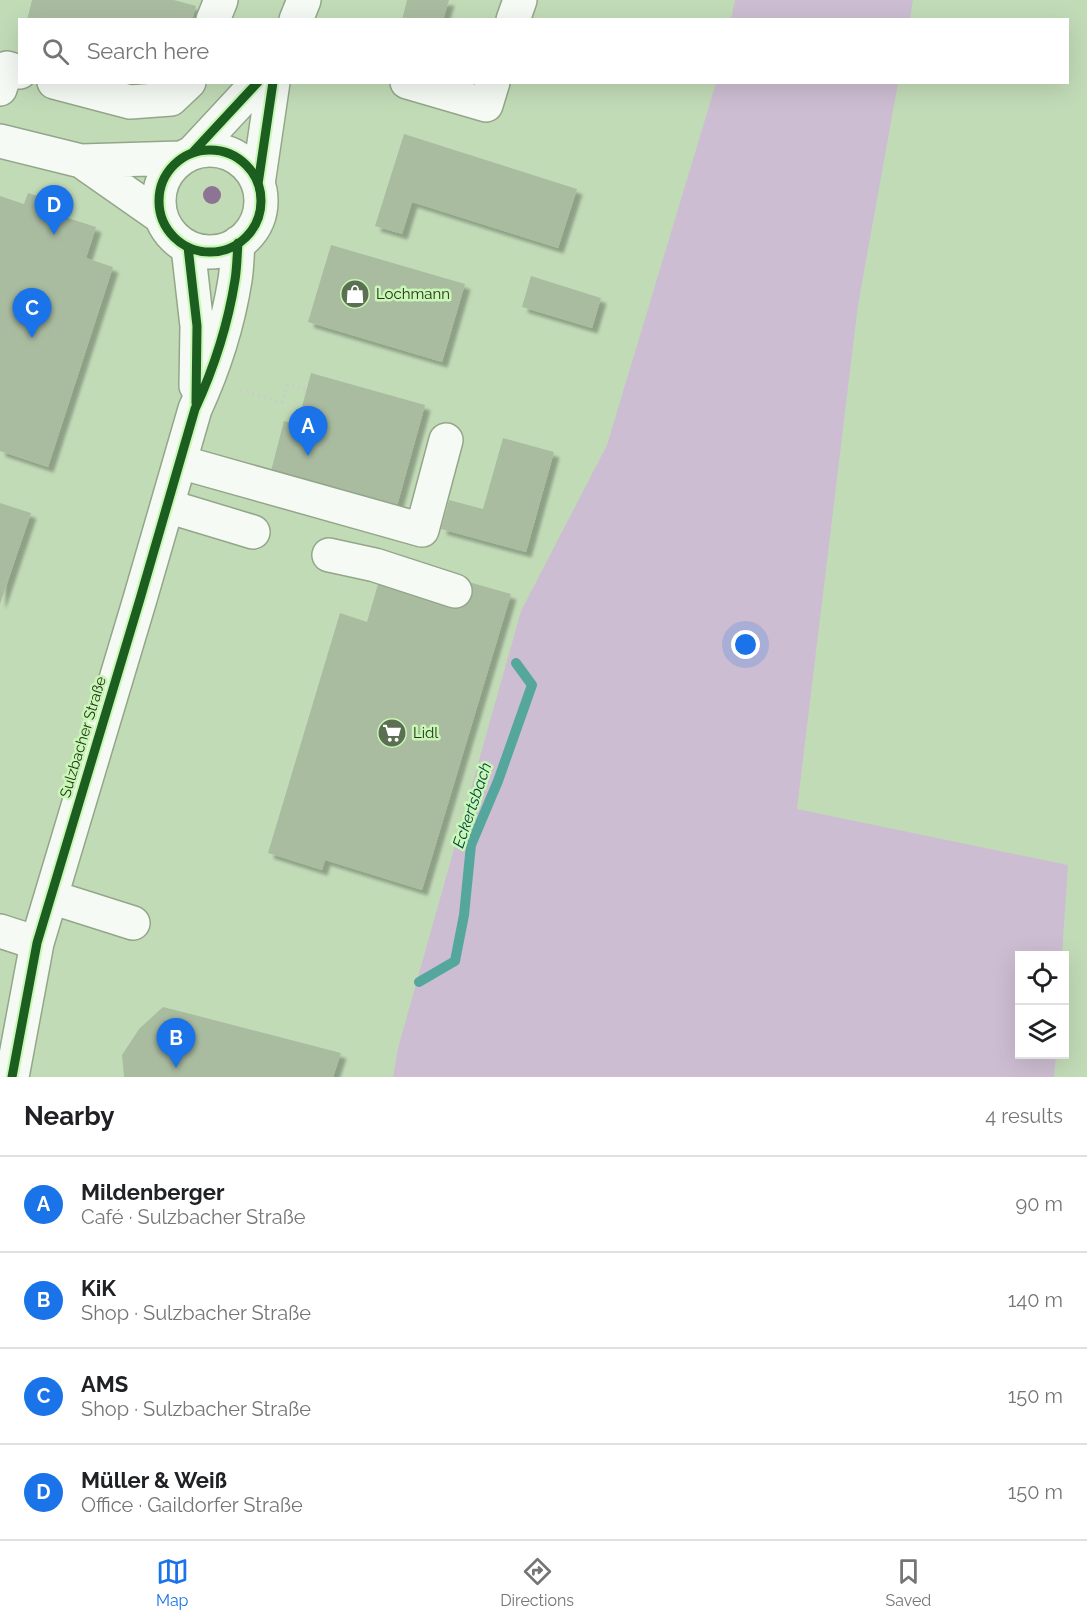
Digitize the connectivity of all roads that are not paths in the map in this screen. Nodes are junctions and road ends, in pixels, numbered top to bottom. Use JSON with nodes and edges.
{"nodes":[{"id":1,"x":221,"y":0,"type":"edge"},
{"id":2,"x":304,"y":0,"type":"edge"},
{"id":3,"x":520,"y":0,"type":"edge"},
{"id":4,"x":214,"y":18,"type":"edge"},
{"id":5,"x":297,"y":18,"type":"edge"},
{"id":6,"x":514,"y":18,"type":"edge"},
{"id":7,"x":18,"y":71,"type":"edge"},
{"id":8,"x":59,"y":84,"type":"edge"},
{"id":9,"x":187,"y":84,"type":"edge"},
{"id":10,"x":256,"y":84,"type":"edge"},
{"id":11,"x":273,"y":84,"type":"edge"},
{"id":12,"x":414,"y":84,"type":"edge"},
{"id":13,"x":492,"y":84,"type":"edge"},
{"id":14,"x":0,"y":89,"type":"edge"},
{"id":15,"x":0,"y":141,"type":"edge"},
{"id":16,"x":187,"y":155,"type":"junction"},
{"id":17,"x":81,"y":162,"type":"junction"},
{"id":18,"x":258,"y":184,"type":"junction"},
{"id":19,"x":161,"y":217,"type":"junction"},
{"id":20,"x":238,"y":243,"type":"junction"},
{"id":21,"x":188,"y":247,"type":"junction"},
{"id":22,"x":202,"y":394,"type":"junction"},
{"id":23,"x":446,"y":440,"type":"dead end"},
{"id":24,"x":180,"y":462,"type":"junction"},
{"id":25,"x":167,"y":506,"type":"junction"},
{"id":26,"x":253,"y":532,"type":"dead end"},
{"id":27,"x":329,"y":555,"type":"dead end"},
{"id":28,"x":455,"y":591,"type":"dead end"},
{"id":29,"x":51,"y":897,"type":"junction"},
{"id":30,"x":133,"y":923,"type":"dead end"},
{"id":31,"x":0,"y":931,"type":"edge"},
{"id":32,"x":37,"y":944,"type":"junction"},
{"id":33,"x":12,"y":1077,"type":"edge"}],
"edges":[{"from":1,"to":4,"type":"street"},
{"from":2,"to":5,"type":"street"},
{"from":3,"to":6,"type":"street"},
{"from":7,"to":14,"type":"street"},
{"from":8,"to":9,"type":"street"},
{"from":10,"to":16,"type":"street"},
{"from":11,"to":18,"type":"street"},
{"from":12,"to":13,"type":"street"},
{"from":15,"to":17,"type":"street"},
{"from":16,"to":17,"type":"street"},
{"from":16,"to":18,"type":"street"},
{"from":16,"to":19,"type":"street"},
{"from":17,"to":19,"type":"street"},
{"from":18,"to":20,"type":"street"},
{"from":19,"to":21,"type":"street"},
{"from":20,"to":21,"type":"street"},
{"from":20,"to":22,"type":"street","name":"Sulzbacher Straße"},
{"from":21,"to":22,"type":"street","name":"Sulzbacher Straße"},
{"from":22,"to":24,"type":"street","name":"Sulzbacher Straße"},
{"from":23,"to":24,"type":"street"},
{"from":24,"to":25,"type":"street","name":"Sulzbacher Straße"},
{"from":25,"to":26,"type":"street"},
{"from":25,"to":29,"type":"street","name":"Sulzbacher Straße"},
{"from":27,"to":28,"type":"street"},
{"from":29,"to":30,"type":"street"},
{"from":29,"to":32,"type":"street","name":"Sulzbacher Straße"},
{"from":31,"to":32,"type":"street"},
{"from":32,"to":33,"type":"street","name":"Sulzbacher Straße"}]}
